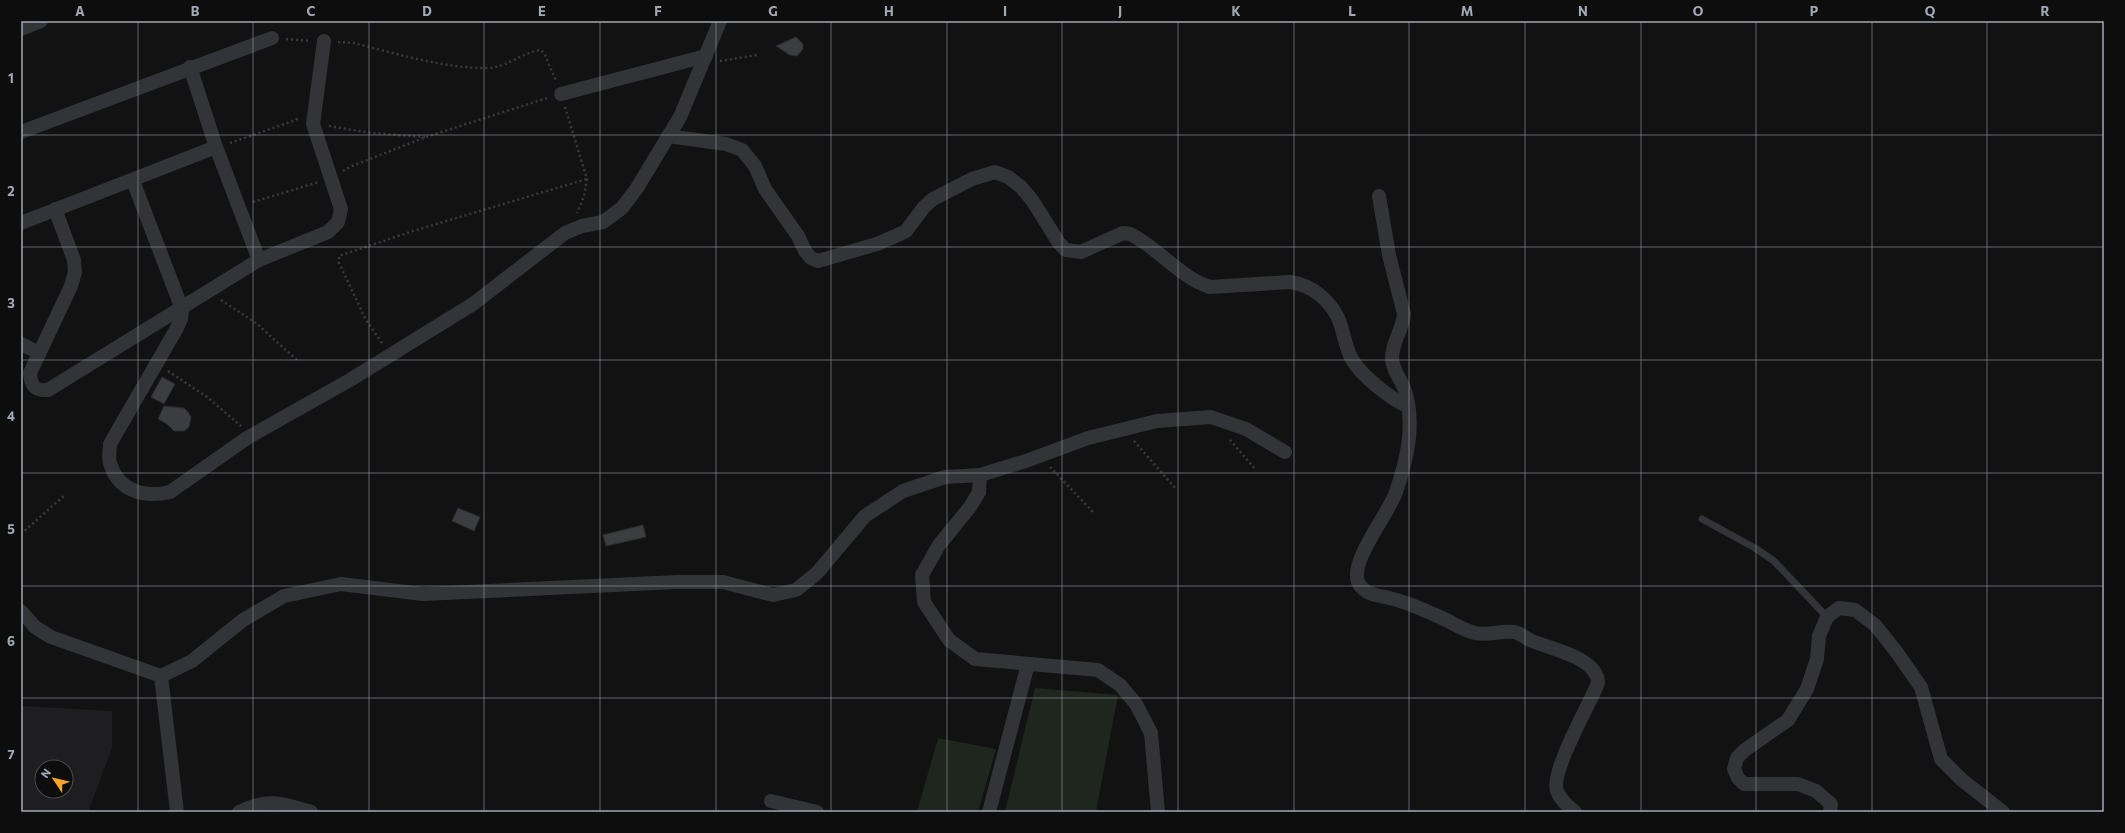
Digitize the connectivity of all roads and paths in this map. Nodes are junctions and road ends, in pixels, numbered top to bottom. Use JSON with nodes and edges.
{"nodes":[{"id":1,"x":41,"y":21,"type":"edge"},
{"id":2,"x":720,"y":21,"type":"edge"},
{"id":3,"x":21,"y":29,"type":"edge"},
{"id":4,"x":272,"y":38,"type":"joint"},
{"id":5,"x":324,"y":41,"type":"junction"},
{"id":6,"x":757,"y":55,"type":"dead end"},
{"id":7,"x":705,"y":59,"type":"junction"},
{"id":8,"x":190,"y":67,"type":"junction"},
{"id":9,"x":561,"y":94,"type":"junction"},
{"id":10,"x":314,"y":124,"type":"junction"},
{"id":11,"x":21,"y":132,"type":"edge"},
{"id":12,"x":668,"y":136,"type":"junction"},
{"id":13,"x":426,"y":138,"type":"junction"},
{"id":14,"x":216,"y":148,"type":"junction"},
{"id":15,"x":332,"y":178,"type":"junction"},
{"id":16,"x":587,"y":179,"type":"junction"},
{"id":17,"x":133,"y":181,"type":"junction"},
{"id":18,"x":1379,"y":196,"type":"dead end"},
{"id":19,"x":239,"y":207,"type":"junction"},
{"id":20,"x":55,"y":210,"type":"junction"},
{"id":21,"x":21,"y":223,"type":"edge"},
{"id":22,"x":564,"y":233,"type":"junction"},
{"id":23,"x":259,"y":260,"type":"junction"},
{"id":24,"x":219,"y":285,"type":"junction"},
{"id":25,"x":182,"y":309,"type":"junction"},
{"id":26,"x":21,"y":344,"type":"edge"},
{"id":27,"x":382,"y":344,"type":"dead end"},
{"id":28,"x":39,"y":353,"type":"junction"},
{"id":29,"x":298,"y":361,"type":"dead end"},
{"id":30,"x":156,"y":364,"type":"junction"},
{"id":31,"x":1407,"y":406,"type":"junction"},
{"id":32,"x":241,"y":426,"type":"dead end"},
{"id":33,"x":1124,"y":429,"type":"junction"},
{"id":34,"x":1226,"y":435,"type":"dead end"},
{"id":35,"x":1285,"y":452,"type":"dead end"},
{"id":36,"x":1040,"y":456,"type":"junction"},
{"id":37,"x":1256,"y":470,"type":"dead end"},
{"id":38,"x":980,"y":475,"type":"junction"},
{"id":39,"x":1176,"y":488,"type":"dead end"},
{"id":40,"x":66,"y":494,"type":"dead end"},
{"id":41,"x":1094,"y":513,"type":"dead end"},
{"id":42,"x":1702,"y":519,"type":"dead end"},
{"id":43,"x":21,"y":534,"type":"edge"},
{"id":44,"x":21,"y":611,"type":"edge"},
{"id":45,"x":1828,"y":617,"type":"junction"},
{"id":46,"x":1028,"y":664,"type":"junction"},
{"id":47,"x":161,"y":676,"type":"junction"},
{"id":48,"x":771,"y":801,"type":"dead end"},
{"id":49,"x":177,"y":812,"type":"edge"},
{"id":50,"x":239,"y":812,"type":"edge"},
{"id":51,"x":311,"y":812,"type":"edge"},
{"id":52,"x":817,"y":812,"type":"edge"},
{"id":53,"x":989,"y":812,"type":"edge"},
{"id":54,"x":1158,"y":812,"type":"edge"},
{"id":55,"x":1575,"y":812,"type":"edge"},
{"id":56,"x":1830,"y":812,"type":"edge"},
{"id":57,"x":2003,"y":812,"type":"edge"}],
"edges":[{"from":1,"to":3,"type":"street"},
{"from":2,"to":7,"type":"street"},
{"from":4,"to":5,"type":"path"},
{"from":4,"to":8,"type":"street"},
{"from":5,"to":9,"type":"path"},
{"from":5,"to":10,"type":"street"},
{"from":6,"to":7,"type":"path"},
{"from":7,"to":9,"type":"street"},
{"from":7,"to":12,"type":"street"},
{"from":8,"to":11,"type":"street"},
{"from":8,"to":14,"type":"street"},
{"from":9,"to":13,"type":"path"},
{"from":9,"to":16,"type":"path"},
{"from":10,"to":13,"type":"path"},
{"from":10,"to":14,"type":"path"},
{"from":10,"to":15,"type":"street"},
{"from":12,"to":22,"type":"street"},
{"from":12,"to":31,"type":"street"},
{"from":13,"to":15,"type":"path"},
{"from":14,"to":17,"type":"street"},
{"from":14,"to":19,"type":"street"},
{"from":15,"to":19,"type":"path"},
{"from":15,"to":23,"type":"street"},
{"from":16,"to":22,"type":"path"},
{"from":16,"to":27,"type":"path"},
{"from":17,"to":20,"type":"street"},
{"from":17,"to":25,"type":"street"},
{"from":18,"to":31,"type":"street"},
{"from":19,"to":23,"type":"street"},
{"from":20,"to":21,"type":"street"},
{"from":20,"to":28,"type":"street"},
{"from":22,"to":30,"type":"street"},
{"from":23,"to":24,"type":"street"},
{"from":24,"to":25,"type":"street"},
{"from":24,"to":29,"type":"path"},
{"from":25,"to":28,"type":"street"},
{"from":25,"to":30,"type":"street"},
{"from":26,"to":28,"type":"street"},
{"from":30,"to":32,"type":"path"},
{"from":31,"to":55,"type":"street"},
{"from":33,"to":35,"type":"street"},
{"from":33,"to":36,"type":"street"},
{"from":33,"to":39,"type":"path"},
{"from":34,"to":37,"type":"path"},
{"from":36,"to":38,"type":"street"},
{"from":36,"to":41,"type":"path"},
{"from":38,"to":46,"type":"street"},
{"from":38,"to":47,"type":"street"},
{"from":40,"to":43,"type":"path"},
{"from":42,"to":45,"type":"lane"},
{"from":44,"to":47,"type":"street"},
{"from":45,"to":56,"type":"street"},
{"from":45,"to":57,"type":"street"},
{"from":46,"to":53,"type":"street"},
{"from":46,"to":54,"type":"street"},
{"from":47,"to":49,"type":"street"},
{"from":48,"to":52,"type":"street"},
{"from":50,"to":51,"type":"street"}]}
